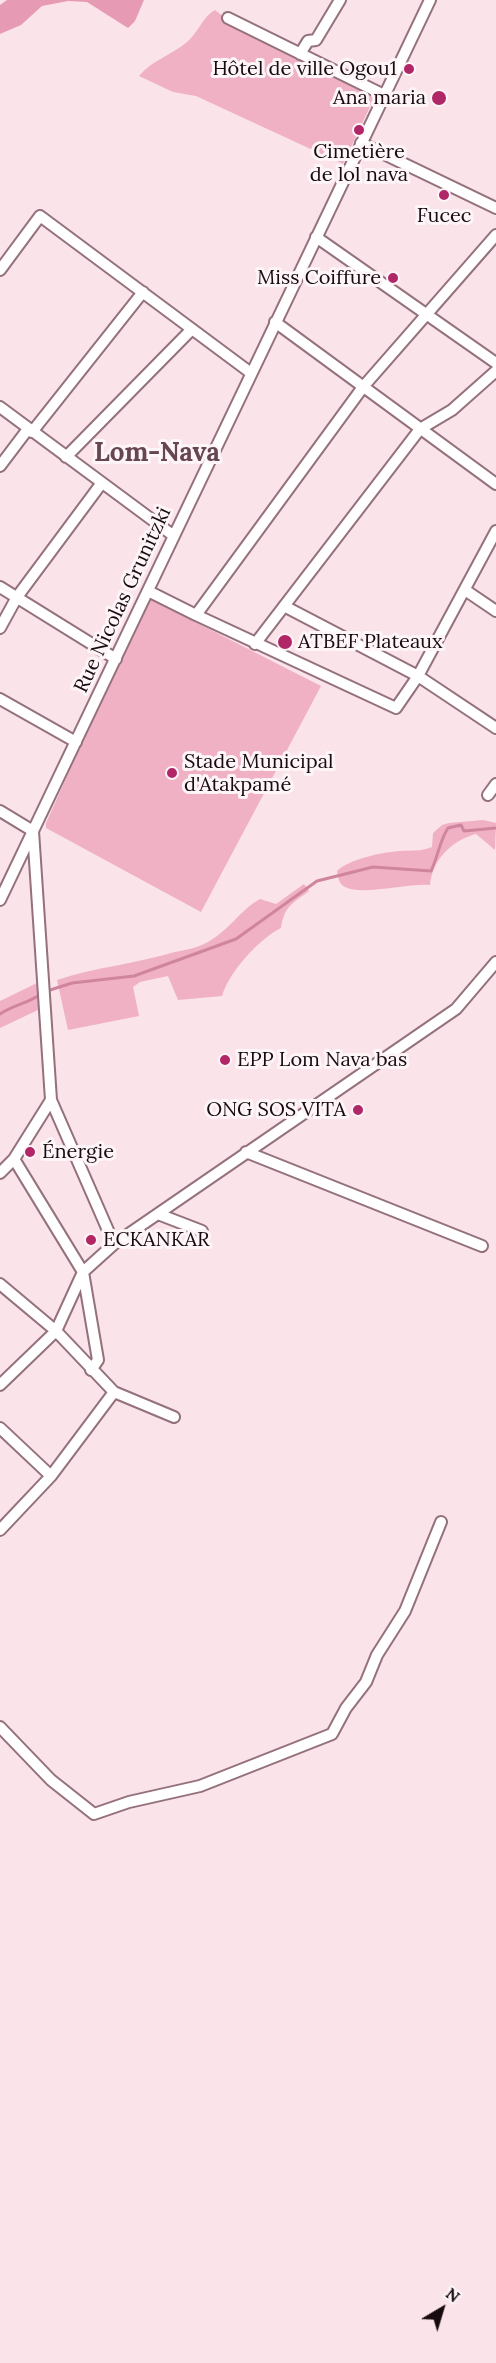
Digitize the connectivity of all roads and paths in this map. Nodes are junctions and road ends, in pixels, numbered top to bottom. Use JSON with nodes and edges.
{"nodes":[{"id":1,"x":340,"y":0,"type":"edge"},
{"id":2,"x":430,"y":0,"type":"edge"},
{"id":3,"x":228,"y":18,"type":"dead end"},
{"id":4,"x":300,"y":54,"type":"junction"},
{"id":5,"x":384,"y":95,"type":"junction"},
{"id":6,"x":361,"y":143,"type":"junction"},
{"id":7,"x":496,"y":208,"type":"edge"},
{"id":8,"x":496,"y":235,"type":"edge"},
{"id":9,"x":316,"y":237,"type":"junction"},
{"id":10,"x":0,"y":270,"type":"edge"},
{"id":11,"x":143,"y":292,"type":"junction"},
{"id":12,"x":426,"y":314,"type":"junction"},
{"id":13,"x":275,"y":322,"type":"junction"},
{"id":14,"x":192,"y":329,"type":"junction"},
{"id":15,"x":496,"y":363,"type":"edge"},
{"id":16,"x":496,"y":371,"type":"edge"},
{"id":17,"x":251,"y":373,"type":"junction"},
{"id":18,"x":363,"y":387,"type":"junction"},
{"id":19,"x":0,"y":407,"type":"edge"},
{"id":20,"x":420,"y":429,"type":"junction"},
{"id":21,"x":30,"y":430,"type":"junction"},
{"id":22,"x":66,"y":457,"type":"junction"},
{"id":23,"x":0,"y":466,"type":"edge"},
{"id":24,"x":101,"y":484,"type":"junction"},
{"id":25,"x":496,"y":484,"type":"edge"},
{"id":26,"x":496,"y":531,"type":"edge"},
{"id":27,"x":174,"y":536,"type":"junction"},
{"id":28,"x":0,"y":587,"type":"edge"},
{"id":29,"x":465,"y":590,"type":"junction"},
{"id":30,"x":148,"y":591,"type":"junction"},
{"id":31,"x":17,"y":597,"type":"junction"},
{"id":32,"x":284,"y":606,"type":"junction"},
{"id":33,"x":496,"y":611,"type":"edge"},
{"id":34,"x":196,"y":615,"type":"junction"},
{"id":35,"x":0,"y":627,"type":"edge"},
{"id":36,"x":255,"y":644,"type":"junction"},
{"id":37,"x":116,"y":659,"type":"junction"},
{"id":38,"x":418,"y":676,"type":"junction"},
{"id":39,"x":0,"y":699,"type":"edge"},
{"id":40,"x":496,"y":728,"type":"edge"},
{"id":41,"x":76,"y":742,"type":"junction"},
{"id":42,"x":496,"y":784,"type":"edge"},
{"id":43,"x":488,"y":795,"type":"dead end"},
{"id":44,"x":0,"y":810,"type":"edge"},
{"id":45,"x":33,"y":831,"type":"junction"},
{"id":46,"x":0,"y":900,"type":"edge"},
{"id":47,"x":496,"y":962,"type":"edge"},
{"id":48,"x":51,"y":1100,"type":"junction"},
{"id":49,"x":246,"y":1152,"type":"junction"},
{"id":50,"x":14,"y":1159,"type":"junction"},
{"id":51,"x":0,"y":1173,"type":"edge"},
{"id":52,"x":158,"y":1214,"type":"junction"},
{"id":53,"x":202,"y":1231,"type":"dead end"},
{"id":54,"x":114,"y":1244,"type":"junction"},
{"id":55,"x":482,"y":1246,"type":"dead end"},
{"id":56,"x":83,"y":1272,"type":"junction"},
{"id":57,"x":0,"y":1284,"type":"edge"},
{"id":58,"x":56,"y":1331,"type":"junction"},
{"id":59,"x":91,"y":1370,"type":"junction"},
{"id":60,"x":0,"y":1385,"type":"edge"},
{"id":61,"x":114,"y":1392,"type":"junction"},
{"id":62,"x":174,"y":1417,"type":"dead end"},
{"id":63,"x":0,"y":1428,"type":"edge"},
{"id":64,"x":51,"y":1476,"type":"junction"},
{"id":65,"x":441,"y":1522,"type":"dead end"},
{"id":66,"x":0,"y":1530,"type":"edge"},
{"id":67,"x":0,"y":1726,"type":"edge"}],
"edges":[{"from":1,"to":4,"type":"street"},
{"from":2,"to":5,"type":"street","name":"Rue Nicolas Grunitzki"},
{"from":3,"to":4,"type":"street"},
{"from":4,"to":5,"type":"street"},
{"from":5,"to":6,"type":"street","name":"Rue Nicolas Grunitzki"},
{"from":6,"to":7,"type":"street"},
{"from":6,"to":9,"type":"street","name":"Rue Nicolas Grunitzki"},
{"from":8,"to":12,"type":"street"},
{"from":9,"to":12,"type":"street"},
{"from":9,"to":13,"type":"street","name":"Rue Nicolas Grunitzki"},
{"from":10,"to":11,"type":"street"},
{"from":11,"to":14,"type":"street"},
{"from":11,"to":21,"type":"street"},
{"from":12,"to":15,"type":"street"},
{"from":12,"to":18,"type":"street"},
{"from":13,"to":17,"type":"street","name":"Rue Nicolas Grunitzki"},
{"from":13,"to":18,"type":"street"},
{"from":14,"to":17,"type":"street"},
{"from":14,"to":22,"type":"street"},
{"from":16,"to":20,"type":"street"},
{"from":17,"to":27,"type":"street","name":"Rue Nicolas Grunitzki"},
{"from":18,"to":20,"type":"street"},
{"from":18,"to":34,"type":"street"},
{"from":19,"to":21,"type":"street"},
{"from":20,"to":25,"type":"street"},
{"from":20,"to":32,"type":"street"},
{"from":21,"to":22,"type":"street"},
{"from":21,"to":23,"type":"street"},
{"from":22,"to":24,"type":"street"},
{"from":24,"to":27,"type":"street"},
{"from":24,"to":31,"type":"street"},
{"from":26,"to":29,"type":"street"},
{"from":27,"to":30,"type":"street","name":"Rue Nicolas Grunitzki"},
{"from":28,"to":31,"type":"street"},
{"from":29,"to":33,"type":"street"},
{"from":29,"to":38,"type":"street"},
{"from":30,"to":34,"type":"street"},
{"from":30,"to":37,"type":"street","name":"Rue Nicolas Grunitzki"},
{"from":31,"to":35,"type":"street"},
{"from":31,"to":37,"type":"street"},
{"from":32,"to":36,"type":"street"},
{"from":32,"to":38,"type":"street"},
{"from":34,"to":36,"type":"street"},
{"from":36,"to":38,"type":"street"},
{"from":37,"to":41,"type":"street","name":"Rue Nicolas Grunitzki"},
{"from":38,"to":40,"type":"street"},
{"from":39,"to":41,"type":"street"},
{"from":41,"to":45,"type":"street","name":"Rue Nicolas Grunitzki"},
{"from":42,"to":43,"type":"street"},
{"from":44,"to":45,"type":"street"},
{"from":45,"to":46,"type":"street","name":"Rue Nicolas Grunitzki"},
{"from":45,"to":48,"type":"street"},
{"from":47,"to":49,"type":"street"},
{"from":48,"to":50,"type":"street"},
{"from":48,"to":54,"type":"street"},
{"from":49,"to":52,"type":"street"},
{"from":49,"to":55,"type":"street"},
{"from":50,"to":51,"type":"street"},
{"from":50,"to":56,"type":"street"},
{"from":52,"to":53,"type":"street"},
{"from":52,"to":54,"type":"street"},
{"from":54,"to":56,"type":"street"},
{"from":56,"to":58,"type":"street"},
{"from":56,"to":59,"type":"street"},
{"from":57,"to":58,"type":"street"},
{"from":58,"to":59,"type":"street"},
{"from":58,"to":60,"type":"street"},
{"from":59,"to":61,"type":"street"},
{"from":61,"to":62,"type":"street"},
{"from":61,"to":64,"type":"street"},
{"from":63,"to":64,"type":"street"},
{"from":64,"to":66,"type":"street"},
{"from":65,"to":67,"type":"street"}]}
